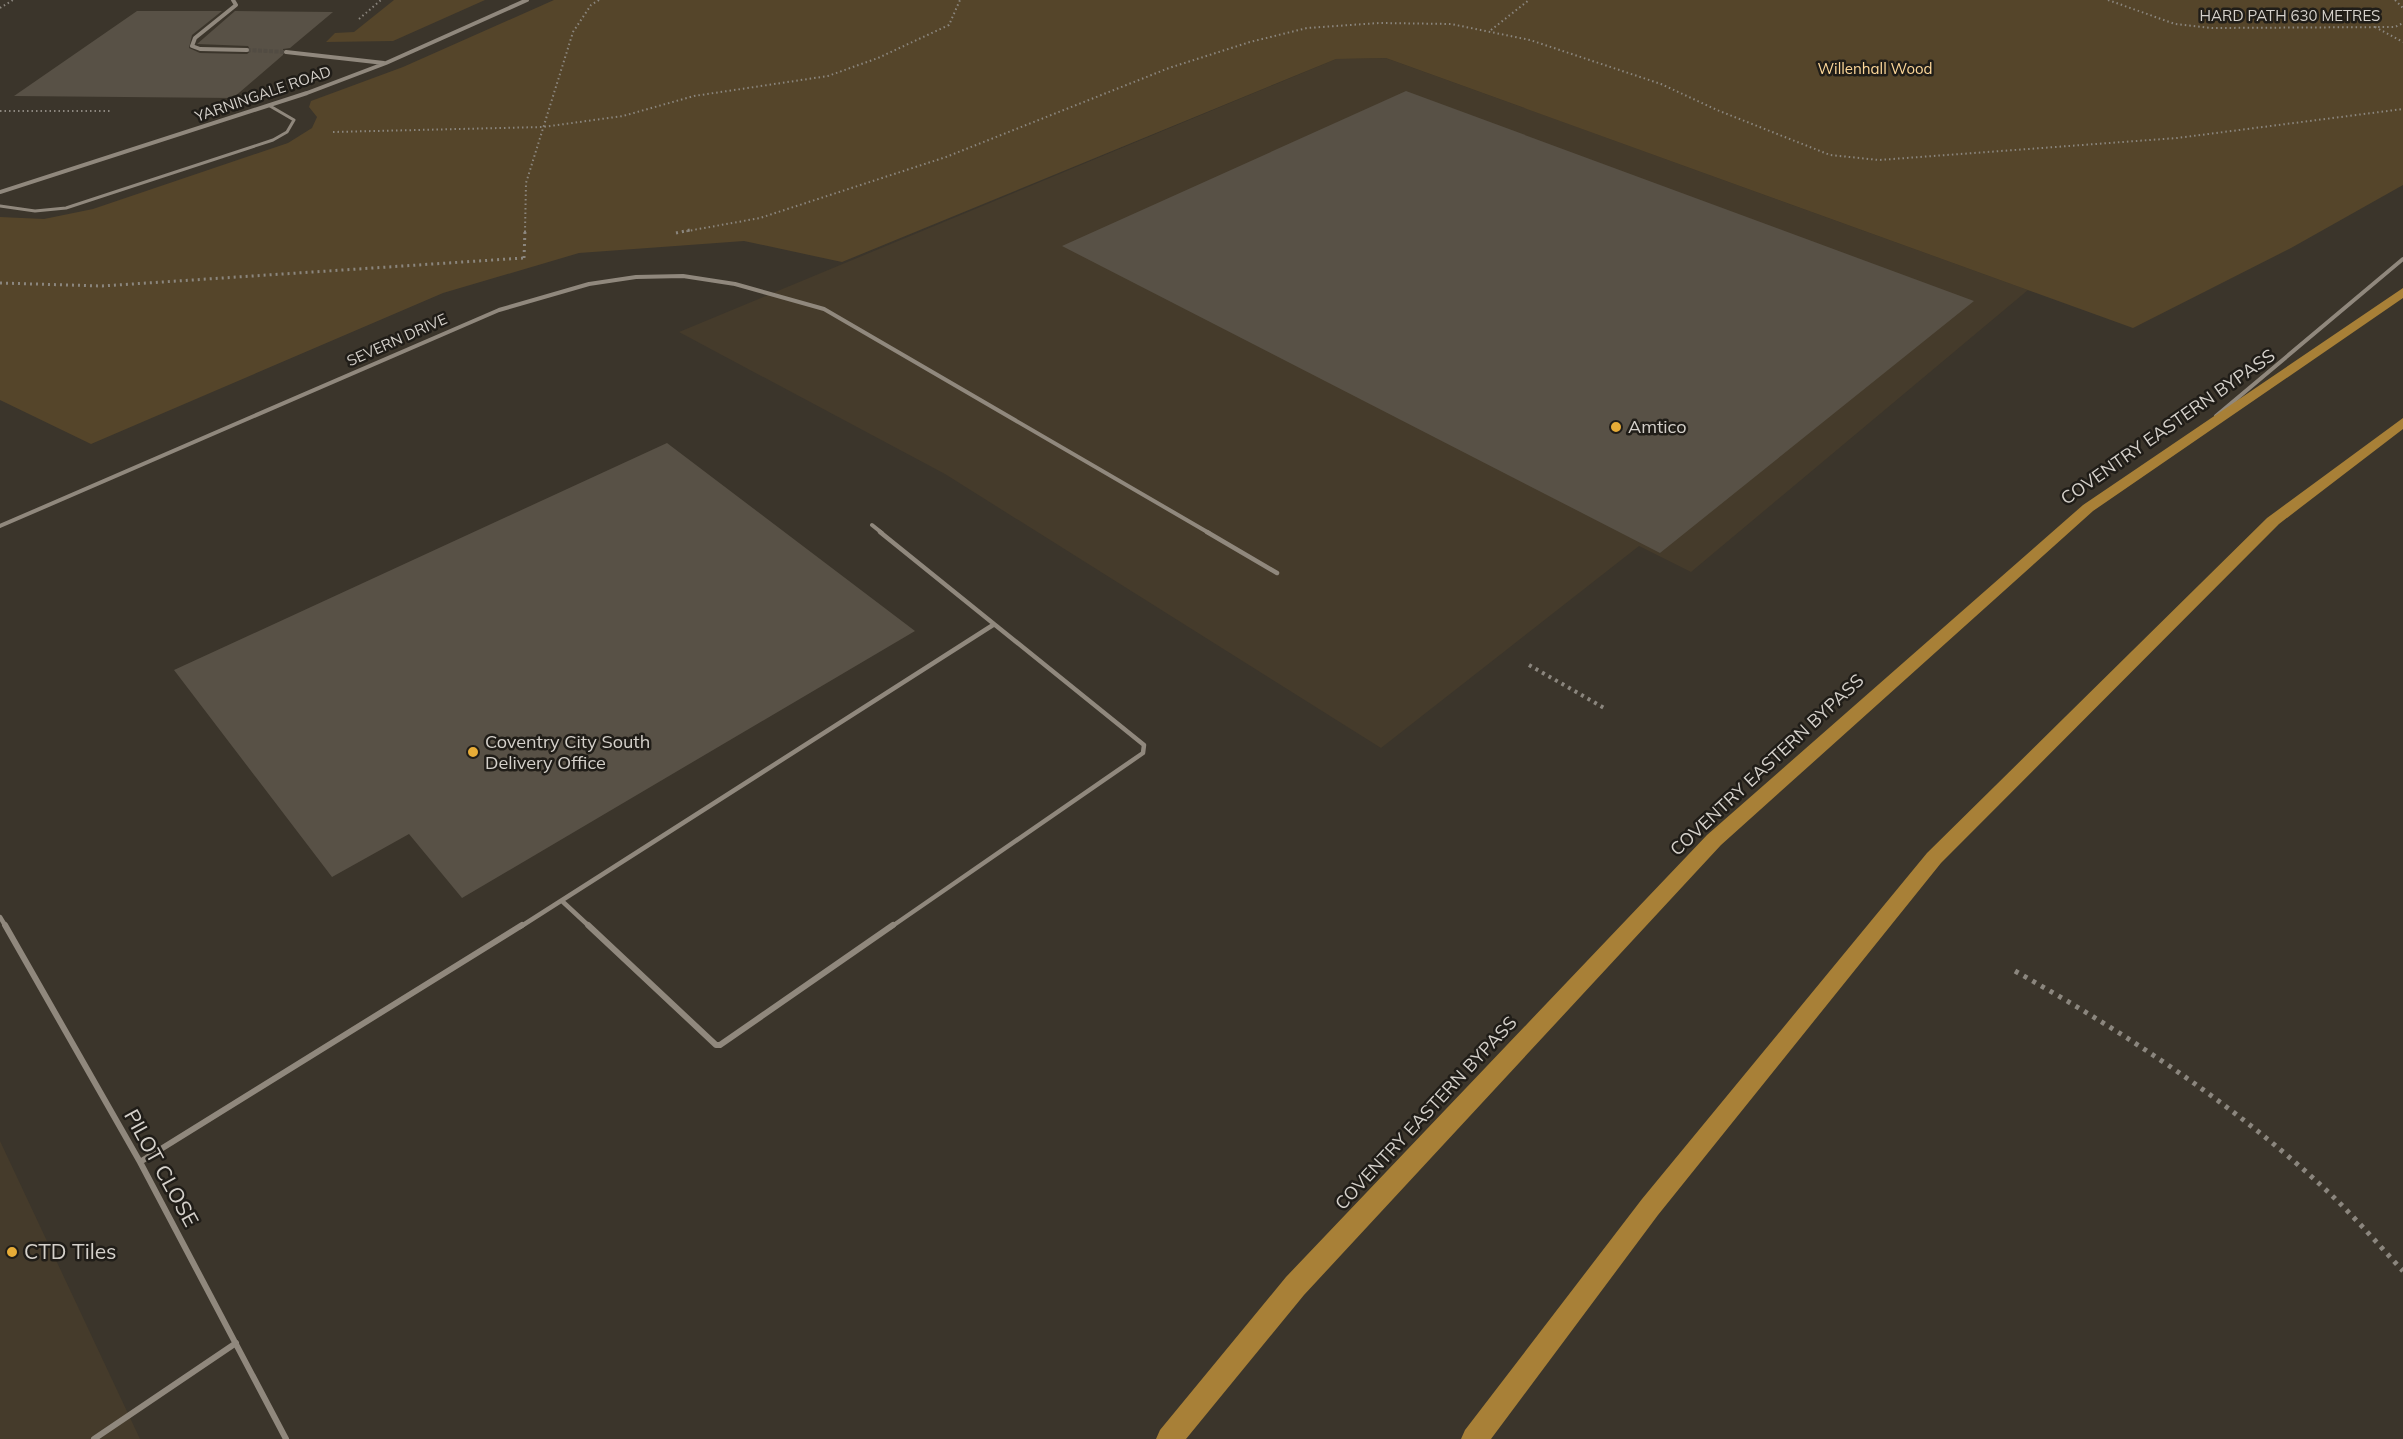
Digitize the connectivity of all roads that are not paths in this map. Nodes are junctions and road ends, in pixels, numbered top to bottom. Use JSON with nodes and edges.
{"nodes":[{"id":1,"x":233,"y":0,"type":"edge"},
{"id":2,"x":527,"y":0,"type":"edge"},
{"id":3,"x":247,"y":50,"type":"tunnel mouth"},
{"id":4,"x":286,"y":52,"type":"tunnel mouth"},
{"id":5,"x":386,"y":63,"type":"junction"},
{"id":6,"x":270,"y":106,"type":"junction"},
{"id":7,"x":0,"y":192,"type":"edge"},
{"id":8,"x":0,"y":206,"type":"edge"},
{"id":9,"x":2403,"y":259,"type":"edge"},
{"id":10,"x":2403,"y":292,"type":"edge"},
{"id":11,"x":2403,"y":422,"type":"edge"},
{"id":12,"x":2188,"y":438,"type":"junction"},
{"id":13,"x":872,"y":525,"type":"dead end"},
{"id":14,"x":0,"y":526,"type":"edge"},
{"id":15,"x":1277,"y":573,"type":"dead end"},
{"id":16,"x":993,"y":625,"type":"junction"},
{"id":17,"x":562,"y":901,"type":"junction"},
{"id":18,"x":0,"y":917,"type":"edge"},
{"id":19,"x":140,"y":1162,"type":"junction"},
{"id":20,"x":236,"y":1343,"type":"junction"},
{"id":21,"x":94,"y":1439,"type":"edge"},
{"id":22,"x":286,"y":1439,"type":"edge"},
{"id":23,"x":1169,"y":1439,"type":"edge"},
{"id":24,"x":1474,"y":1439,"type":"edge"}],
"edges":[{"from":1,"to":3,"type":"street"},
{"from":2,"to":5,"type":"street","name":"YARNINGALE ROAD"},
{"from":4,"to":5,"type":"street"},
{"from":5,"to":6,"type":"street","name":"YARNINGALE ROAD"},
{"from":6,"to":7,"type":"street","name":"YARNINGALE ROAD"},
{"from":6,"to":8,"type":"lane"},
{"from":9,"to":12,"type":"lane"},
{"from":10,"to":12,"type":"highway","name":"COVENTRY EASTERN BYPASS"},
{"from":11,"to":24,"type":"highway"},
{"from":12,"to":23,"type":"highway","name":"COVENTRY EASTERN BYPASS"},
{"from":13,"to":16,"type":"lane"},
{"from":14,"to":15,"type":"lane","name":"SEVERN DRIVE"},
{"from":16,"to":17,"type":"lane"},
{"from":16,"to":17,"type":"lane"},
{"from":17,"to":19,"type":"lane"},
{"from":18,"to":19,"type":"lane","name":"PILOT CLOSE"},
{"from":19,"to":20,"type":"lane","name":"PILOT CLOSE"},
{"from":20,"to":21,"type":"lane"},
{"from":20,"to":22,"type":"lane","name":"PILOT CLOSE"}]}
